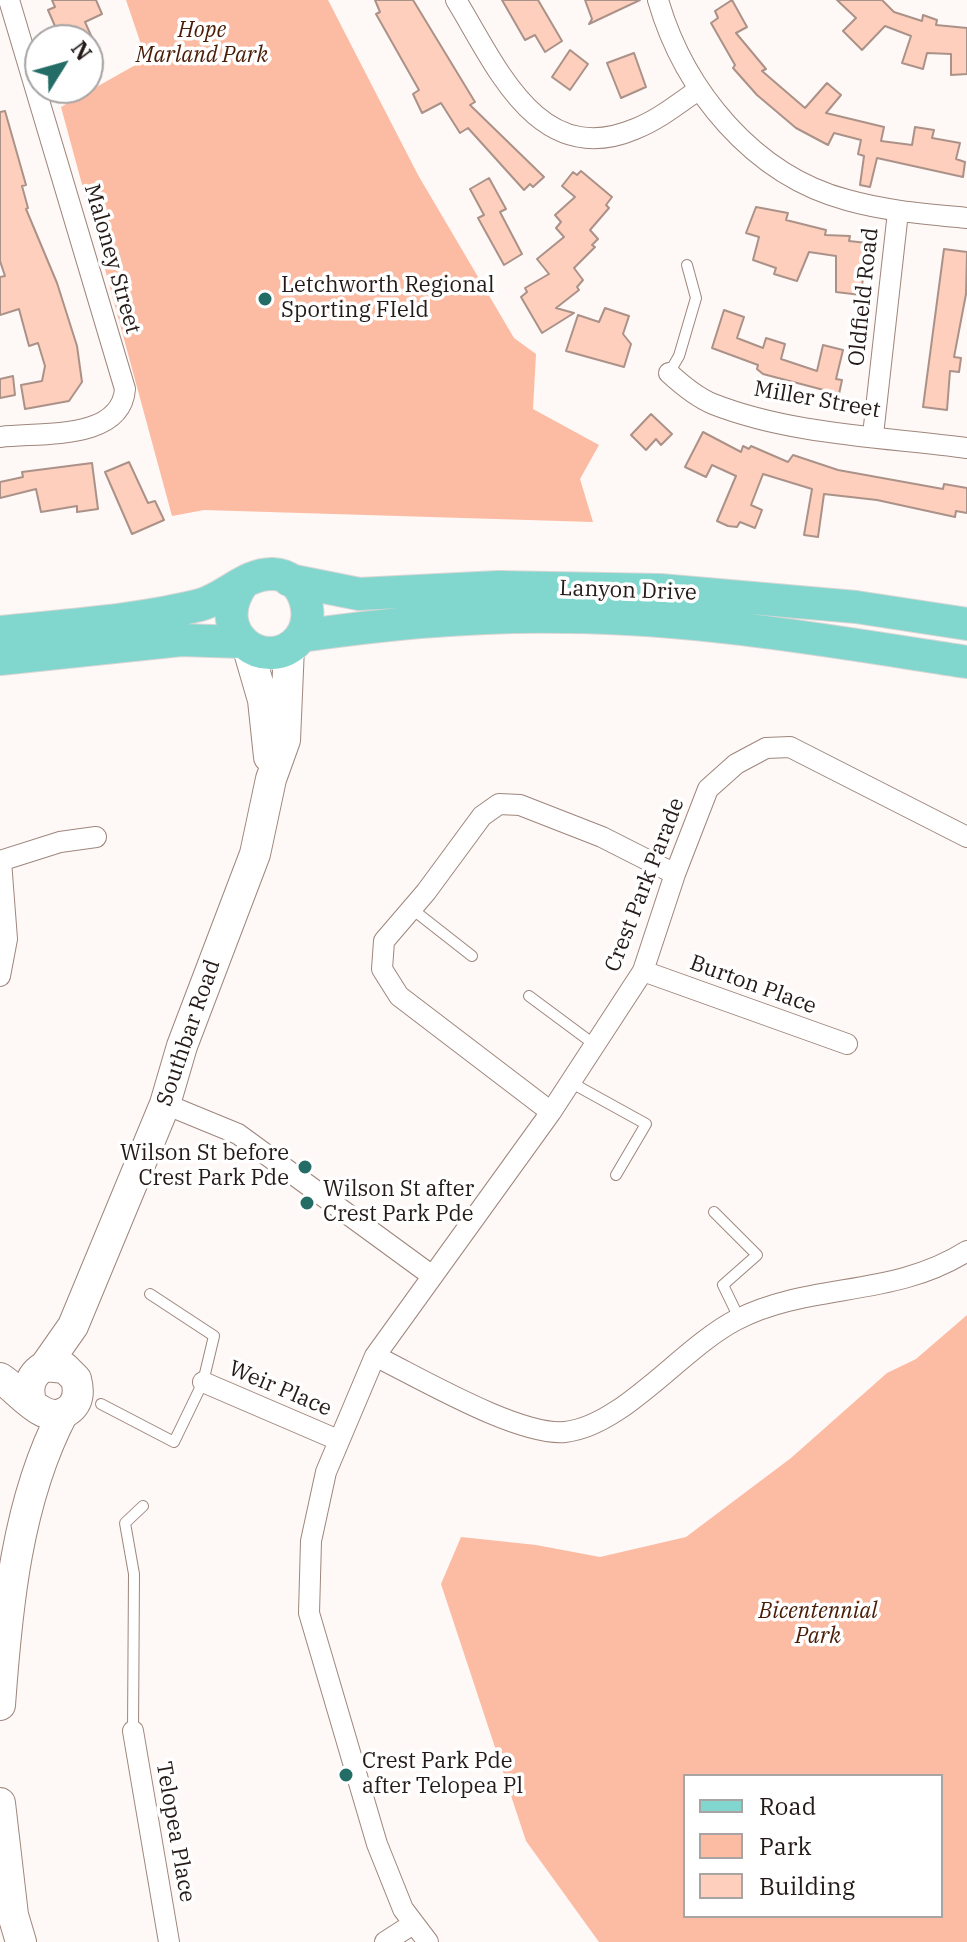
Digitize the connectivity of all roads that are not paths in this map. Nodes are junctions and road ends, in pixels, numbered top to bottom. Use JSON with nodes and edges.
{"nodes":[{"id":1,"x":9,"y":0,"type":"edge"},
{"id":2,"x":456,"y":0,"type":"edge"},
{"id":3,"x":658,"y":0,"type":"edge"},
{"id":4,"x":698,"y":90,"type":"junction"},
{"id":5,"x":898,"y":212,"type":"junction"},
{"id":6,"x":967,"y":218,"type":"edge"},
{"id":7,"x":687,"y":265,"type":"dead end"},
{"id":8,"x":669,"y":373,"type":"joint"},
{"id":9,"x":873,"y":435,"type":"junction"},
{"id":10,"x":0,"y":437,"type":"edge"},
{"id":11,"x":967,"y":448,"type":"edge"},
{"id":12,"x":289,"y":580,"type":"junction"},
{"id":13,"x":243,"y":583,"type":"junction"},
{"id":14,"x":967,"y":624,"type":"edge"},
{"id":15,"x":0,"y":632,"type":"edge"},
{"id":16,"x":295,"y":642,"type":"junction"},
{"id":17,"x":245,"y":644,"type":"junction"},
{"id":18,"x":0,"y":659,"type":"edge"},
{"id":19,"x":967,"y":662,"type":"edge"},
{"id":20,"x":271,"y":779,"type":"junction"},
{"id":21,"x":96,"y":837,"type":"dead end"},
{"id":22,"x":967,"y":837,"type":"edge"},
{"id":23,"x":1,"y":861,"type":"edge"},
{"id":24,"x":675,"y":874,"type":"junction"},
{"id":25,"x":412,"y":909,"type":"junction"},
{"id":26,"x":472,"y":956,"type":"dead end"},
{"id":27,"x":643,"y":971,"type":"junction"},
{"id":28,"x":0,"y":976,"type":"edge"},
{"id":29,"x":529,"y":996,"type":"dead end"},
{"id":30,"x":847,"y":1044,"type":"dead end"},
{"id":31,"x":595,"y":1045,"type":"junction"},
{"id":32,"x":570,"y":1082,"type":"junction"},
{"id":33,"x":165,"y":1104,"type":"junction"},
{"id":34,"x":551,"y":1112,"type":"junction"},
{"id":35,"x":616,"y":1175,"type":"dead end"},
{"id":36,"x":714,"y":1212,"type":"dead end"},
{"id":37,"x":967,"y":1251,"type":"edge"},
{"id":38,"x":431,"y":1275,"type":"junction"},
{"id":39,"x":150,"y":1294,"type":"dead end"},
{"id":40,"x":739,"y":1318,"type":"junction"},
{"id":41,"x":375,"y":1356,"type":"junction"},
{"id":42,"x":0,"y":1362,"type":"edge"},
{"id":43,"x":0,"y":1378,"type":"edge"},
{"id":44,"x":203,"y":1382,"type":"junction"},
{"id":45,"x":48,"y":1391,"type":"junction"},
{"id":46,"x":101,"y":1404,"type":"dead end"},
{"id":47,"x":338,"y":1440,"type":"junction"},
{"id":48,"x":143,"y":1506,"type":"dead end"},
{"id":49,"x":0,"y":1705,"type":"edge"},
{"id":50,"x":133,"y":1731,"type":"joint"},
{"id":51,"x":0,"y":1803,"type":"edge"},
{"id":52,"x":413,"y":1924,"type":"junction"},
{"id":53,"x":21,"y":1942,"type":"edge"},
{"id":54,"x":169,"y":1942,"type":"edge"},
{"id":55,"x":385,"y":1942,"type":"edge"},
{"id":56,"x":428,"y":1942,"type":"edge"}],
"edges":[{"from":1,"to":10,"type":"street","name":"Maloney Street"},
{"from":2,"to":4,"type":"street"},
{"from":3,"to":4,"type":"street"},
{"from":4,"to":5,"type":"street"},
{"from":5,"to":6,"type":"street"},
{"from":5,"to":9,"type":"street","name":"Oldfield Road"},
{"from":7,"to":8,"type":"lane"},
{"from":8,"to":9,"type":"street","name":"Miller Street"},
{"from":9,"to":11,"type":"street","name":"Miller Street"},
{"from":12,"to":13,"type":"main road"},
{"from":12,"to":14,"type":"main road","name":"Lanyon Drive"},
{"from":12,"to":16,"type":"main road"},
{"from":13,"to":15,"type":"main road"},
{"from":13,"to":17,"type":"main road"},
{"from":16,"to":17,"type":"main road"},
{"from":16,"to":19,"type":"main road","name":"Lanyon Drive"},
{"from":16,"to":20,"type":"main road","name":"Southbar Road"},
{"from":17,"to":18,"type":"main road"},
{"from":17,"to":20,"type":"main road","name":"Southbar Road"},
{"from":20,"to":33,"type":"main road","name":"Southbar Road"},
{"from":21,"to":23,"type":"street"},
{"from":22,"to":24,"type":"street","name":"Crest Park Parade"},
{"from":23,"to":28,"type":"street"},
{"from":24,"to":25,"type":"street"},
{"from":24,"to":27,"type":"street","name":"Crest Park Parade"},
{"from":25,"to":26,"type":"lane"},
{"from":25,"to":34,"type":"street"},
{"from":27,"to":30,"type":"street","name":"Burton Place"},
{"from":27,"to":31,"type":"street","name":"Crest Park Parade"},
{"from":29,"to":31,"type":"lane"},
{"from":31,"to":32,"type":"street","name":"Crest Park Parade"},
{"from":32,"to":34,"type":"street","name":"Crest Park Parade"},
{"from":32,"to":35,"type":"lane"},
{"from":33,"to":38,"type":"street"},
{"from":33,"to":45,"type":"main road","name":"Southbar Road"},
{"from":34,"to":38,"type":"street","name":"Crest Park Parade"},
{"from":36,"to":40,"type":"lane"},
{"from":37,"to":40,"type":"street"},
{"from":38,"to":41,"type":"street","name":"Crest Park Parade"},
{"from":39,"to":44,"type":"lane"},
{"from":40,"to":41,"type":"street"},
{"from":41,"to":47,"type":"street","name":"Crest Park Parade"},
{"from":42,"to":45,"type":"main road"},
{"from":43,"to":45,"type":"main road"},
{"from":44,"to":46,"type":"lane"},
{"from":44,"to":47,"type":"street","name":"Weir Place"},
{"from":45,"to":49,"type":"main road"},
{"from":47,"to":52,"type":"street","name":"Crest Park Parade"},
{"from":48,"to":50,"type":"lane"},
{"from":50,"to":54,"type":"street","name":"Telopea Place"},
{"from":51,"to":53,"type":"main road"},
{"from":52,"to":55,"type":"street"},
{"from":52,"to":56,"type":"street","name":"Crest Park Parade"}]}
